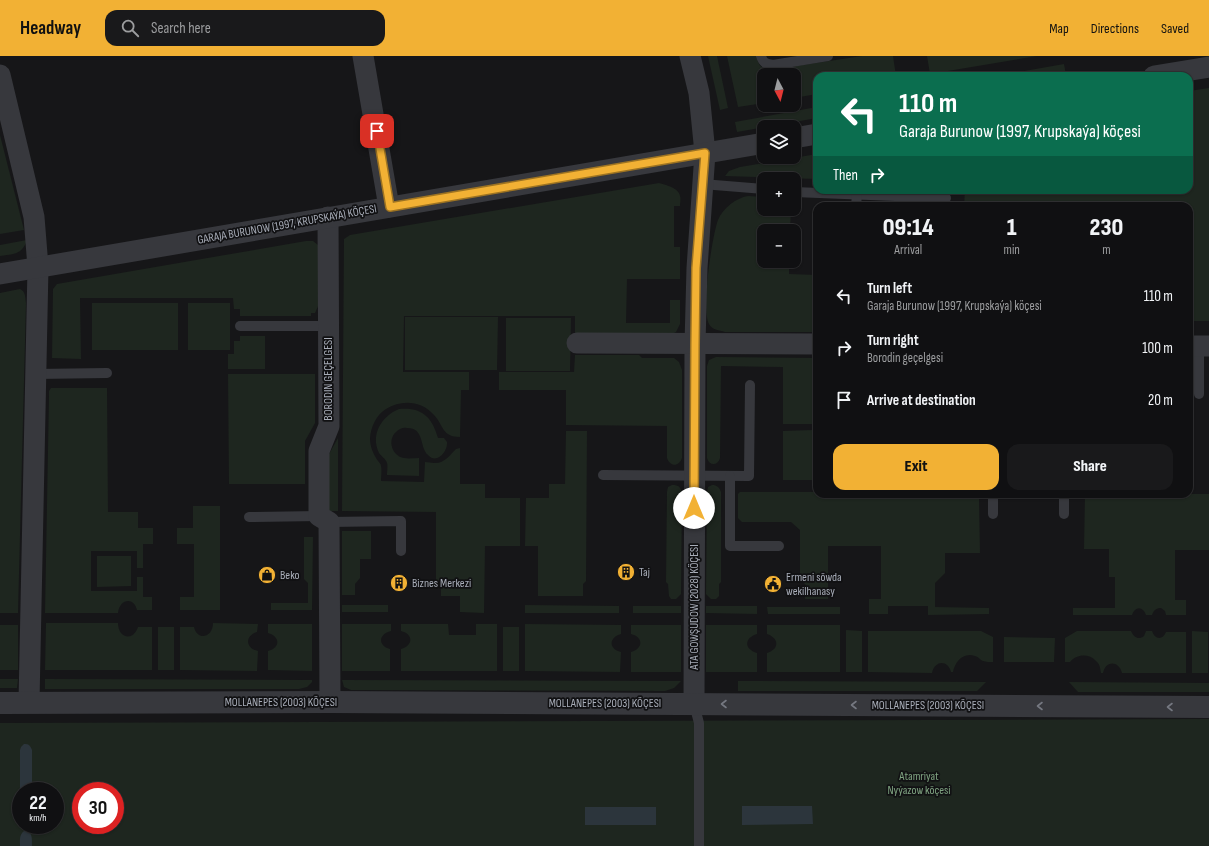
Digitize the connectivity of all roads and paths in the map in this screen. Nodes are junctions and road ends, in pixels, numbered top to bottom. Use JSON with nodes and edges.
{"nodes":[{"id":1,"x":364,"y":56,"type":"edge"},
{"id":2,"x":690,"y":56,"type":"edge"},
{"id":3,"x":761,"y":56,"type":"edge"},
{"id":4,"x":828,"y":56,"type":"edge"},
{"id":5,"x":1209,"y":67,"type":"edge"},
{"id":6,"x":1178,"y":72,"type":"edge"},
{"id":7,"x":0,"y":75,"type":"edge"},
{"id":8,"x":813,"y":135,"type":"edge"},
{"id":9,"x":801,"y":137,"type":"edge"},
{"id":10,"x":757,"y":144,"type":"edge"},
{"id":11,"x":705,"y":153,"type":"junction"},
{"id":12,"x":702,"y":184,"type":"junction"},
{"id":13,"x":757,"y":188,"type":"edge"},
{"id":14,"x":801,"y":192,"type":"edge"},
{"id":15,"x":813,"y":193,"type":"edge"},
{"id":16,"x":857,"y":194,"type":"joint"},
{"id":17,"x":946,"y":198,"type":"dead end"},
{"id":18,"x":856,"y":202,"type":"edge"},
{"id":19,"x":390,"y":207,"type":"junction"},
{"id":20,"x":328,"y":217,"type":"junction"},
{"id":21,"x":38,"y":267,"type":"junction"},
{"id":22,"x":0,"y":274,"type":"edge"},
{"id":23,"x":240,"y":326,"type":"dead end"},
{"id":24,"x":328,"y":326,"type":"junction"},
{"id":25,"x":577,"y":343,"type":"dead end"},
{"id":26,"x":695,"y":344,"type":"junction"},
{"id":27,"x":813,"y":344,"type":"edge"},
{"id":28,"x":1199,"y":346,"type":"edge"},
{"id":29,"x":107,"y":373,"type":"dead end"},
{"id":30,"x":36,"y":374,"type":"junction"},
{"id":31,"x":750,"y":385,"type":"dead end"},
{"id":32,"x":1199,"y":394,"type":"dead end"},
{"id":33,"x":603,"y":476,"type":"dead end"},
{"id":34,"x":695,"y":476,"type":"junction"},
{"id":35,"x":730,"y":476,"type":"junction"},
{"id":36,"x":993,"y":498,"type":"edge"},
{"id":37,"x":1064,"y":498,"type":"edge"},
{"id":38,"x":993,"y":514,"type":"dead end"},
{"id":39,"x":1064,"y":514,"type":"dead end"},
{"id":40,"x":249,"y":517,"type":"dead end"},
{"id":41,"x":324,"y":519,"type":"junction"},
{"id":42,"x":780,"y":546,"type":"dead end"},
{"id":43,"x":401,"y":551,"type":"dead end"},
{"id":44,"x":29,"y":702,"type":"junction"},
{"id":45,"x":330,"y":702,"type":"junction"},
{"id":46,"x":0,"y":703,"type":"edge"},
{"id":47,"x":694,"y":704,"type":"junction"},
{"id":48,"x":1209,"y":707,"type":"edge"},
{"id":49,"x":699,"y":846,"type":"edge"}],
"edges":[{"from":1,"to":19,"type":"street"},
{"from":2,"to":11,"type":"street","name":"ATA GOWŞUDOW (2028) KÖÇESI"},
{"from":3,"to":4,"type":"lane"},
{"from":5,"to":6,"type":"street"},
{"from":7,"to":21,"type":"street"},
{"from":8,"to":9,"type":"street"},
{"from":10,"to":11,"type":"street","name":"GARAJA BURUNOW (1997, KRUPSKAÝA) KÖÇESI"},
{"from":11,"to":12,"type":"street","name":"ATA GOWŞUDOW (2028) KÖÇESI"},
{"from":11,"to":19,"type":"street","name":"GARAJA BURUNOW (1997, KRUPSKAÝA) KÖÇESI"},
{"from":12,"to":13,"type":"lane"},
{"from":12,"to":26,"type":"street","name":"ATA GOWŞUDOW (2028) KÖÇESI"},
{"from":14,"to":15,"type":"lane"},
{"from":16,"to":17,"type":"lane"},
{"from":16,"to":18,"type":"lane"},
{"from":19,"to":20,"type":"street","name":"GARAJA BURUNOW (1997, KRUPSKAÝA) KÖÇESI"},
{"from":20,"to":21,"type":"street","name":"GARAJA BURUNOW (1997, KRUPSKAÝA) KÖÇESI"},
{"from":20,"to":24,"type":"street","name":"BORODIN GEÇELGESI"},
{"from":21,"to":22,"type":"street","name":"GARAJA BURUNOW (1997, KRUPSKAÝA) KÖÇESI"},
{"from":21,"to":30,"type":"street"},
{"from":23,"to":24,"type":"lane"},
{"from":24,"to":41,"type":"street","name":"BORODIN GEÇELGESI"},
{"from":25,"to":26,"type":"street"},
{"from":26,"to":27,"type":"street"},
{"from":26,"to":34,"type":"street","name":"ATA GOWŞUDOW (2028) KÖÇESI"},
{"from":28,"to":32,"type":"lane"},
{"from":29,"to":30,"type":"lane"},
{"from":30,"to":44,"type":"street"},
{"from":31,"to":35,"type":"lane"},
{"from":33,"to":34,"type":"lane"},
{"from":34,"to":35,"type":"lane"},
{"from":34,"to":47,"type":"street","name":"ATA GOWŞUDOW (2028) KÖÇESI"},
{"from":35,"to":42,"type":"lane"},
{"from":36,"to":38,"type":"lane"},
{"from":37,"to":39,"type":"lane"},
{"from":40,"to":41,"type":"lane"},
{"from":41,"to":43,"type":"lane"},
{"from":41,"to":45,"type":"street","name":"BORODIN GEÇELGESI"},
{"from":44,"to":45,"type":"street","name":"MOLLANEPES (2003) KÖÇESI"},
{"from":44,"to":46,"type":"street","name":"MOLLANEPES (2003) KÖÇESI"},
{"from":45,"to":47,"type":"street","name":"MOLLANEPES (2003) KÖÇESI"},
{"from":48,"to":47,"type":"street","name":"MOLLANEPES (2003) KÖÇESI","one_way":true},
{"from":47,"to":49,"type":"lane"}]}
